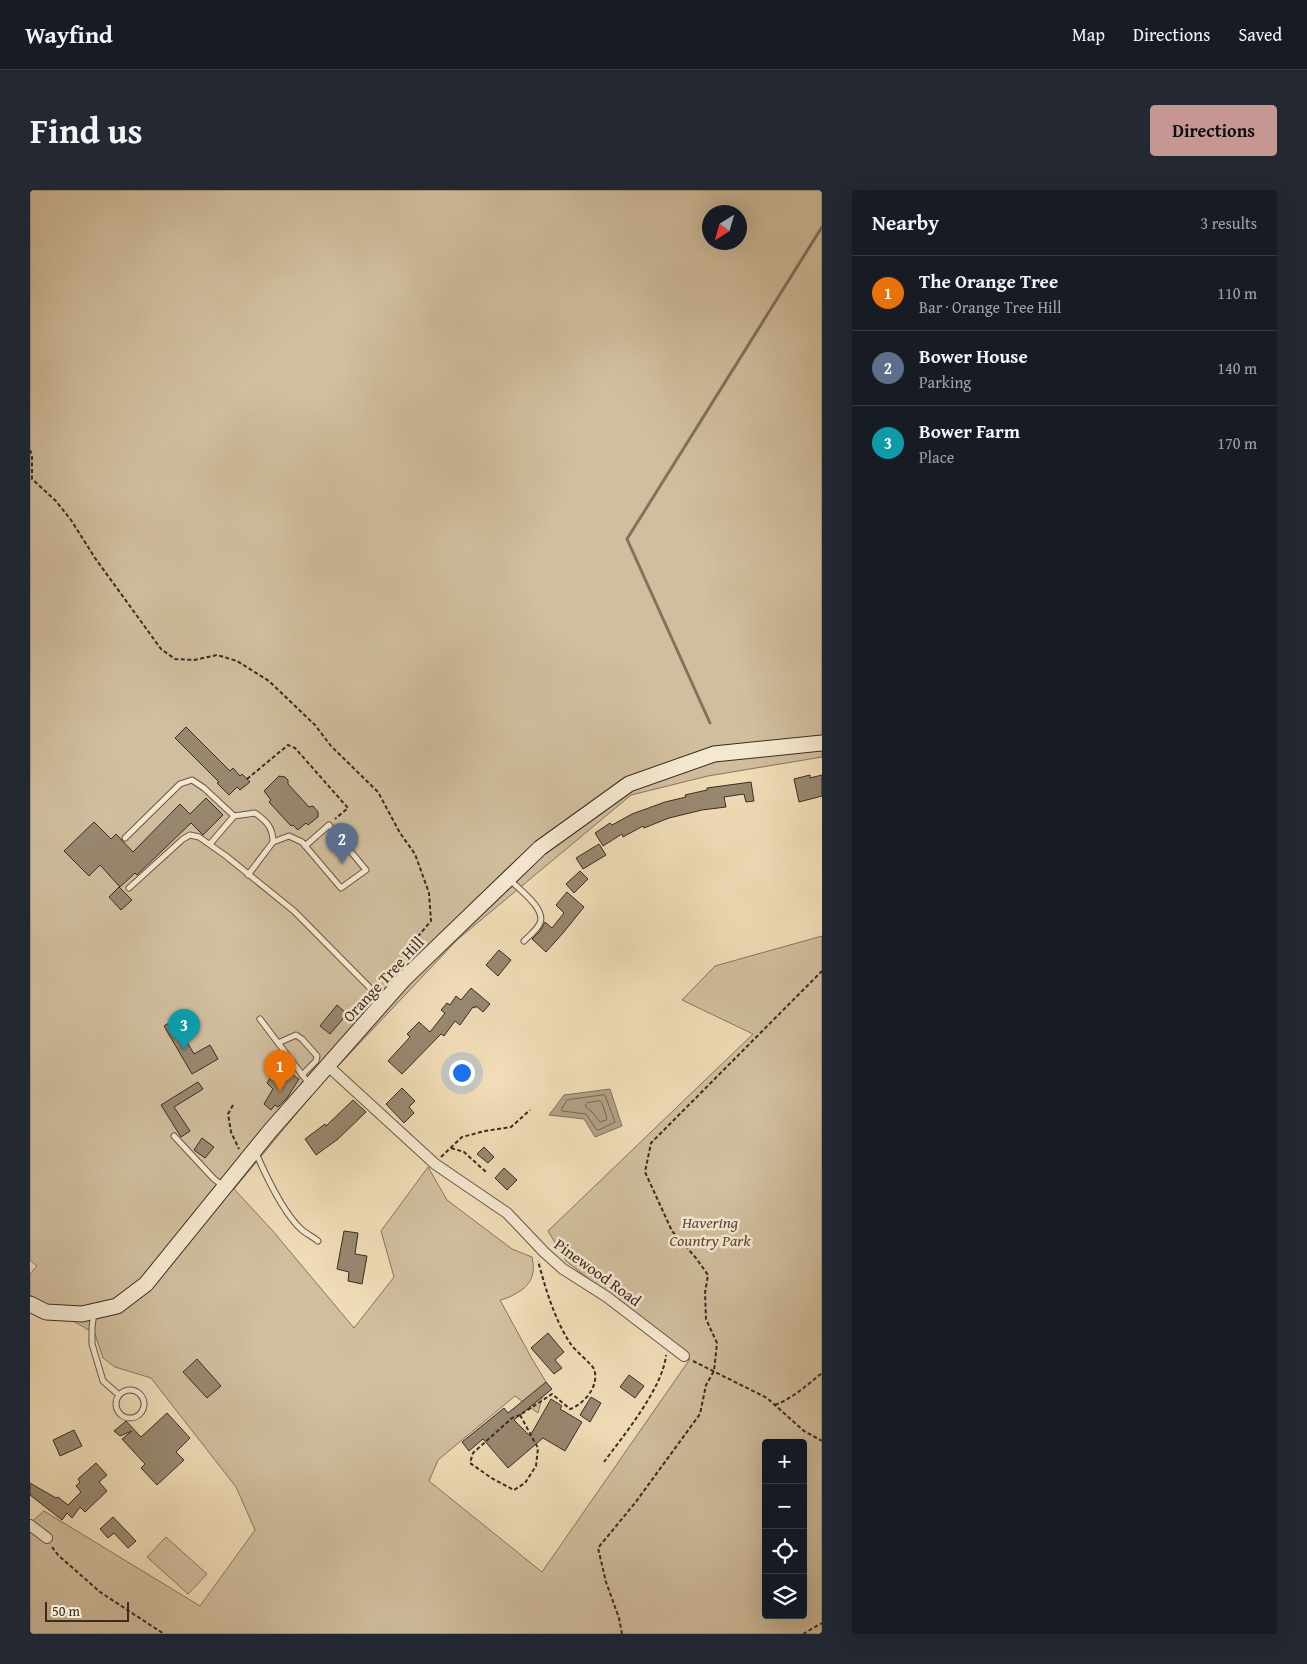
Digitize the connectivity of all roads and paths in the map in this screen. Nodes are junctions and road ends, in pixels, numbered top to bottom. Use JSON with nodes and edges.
{"nodes":[{"id":1,"x":30,"y":450,"type":"edge"},
{"id":2,"x":822,"y":744,"type":"edge"},
{"id":3,"x":248,"y":779,"type":"dead end"},
{"id":4,"x":234,"y":816,"type":"junction"},
{"id":5,"x":329,"y":825,"type":"junction"},
{"id":6,"x":124,"y":838,"type":"dead end"},
{"id":7,"x":274,"y":842,"type":"junction"},
{"id":8,"x":210,"y":844,"type":"junction"},
{"id":9,"x":305,"y":846,"type":"junction"},
{"id":10,"x":248,"y":874,"type":"junction"},
{"id":11,"x":509,"y":878,"type":"junction"},
{"id":12,"x":129,"y":888,"type":"dead end"},
{"id":13,"x":524,"y":941,"type":"dead end"},
{"id":14,"x":822,"y":971,"type":"edge"},
{"id":15,"x":394,"y":990,"type":"junction"},
{"id":16,"x":384,"y":1002,"type":"junction"},
{"id":17,"x":260,"y":1019,"type":"dead end"},
{"id":18,"x":278,"y":1043,"type":"junction"},
{"id":19,"x":327,"y":1066,"type":"junction"},
{"id":20,"x":306,"y":1080,"type":"junction"},
{"id":21,"x":233,"y":1105,"type":"dead end"},
{"id":22,"x":530,"y":1110,"type":"dead end"},
{"id":23,"x":174,"y":1136,"type":"dead end"},
{"id":24,"x":450,"y":1148,"type":"junction"},
{"id":25,"x":251,"y":1154,"type":"junction"},
{"id":26,"x":434,"y":1163,"type":"junction"},
{"id":27,"x":486,"y":1172,"type":"dead end"},
{"id":28,"x":225,"y":1187,"type":"junction"},
{"id":29,"x":532,"y":1239,"type":"junction"},
{"id":30,"x":318,"y":1241,"type":"dead end"},
{"id":31,"x":30,"y":1304,"type":"edge"},
{"id":32,"x":94,"y":1311,"type":"junction"},
{"id":33,"x":666,"y":1343,"type":"junction"},
{"id":34,"x":684,"y":1356,"type":"joint"},
{"id":35,"x":714,"y":1371,"type":"junction"},
{"id":36,"x":822,"y":1373,"type":"edge"},
{"id":37,"x":119,"y":1395,"type":"junction"},
{"id":38,"x":775,"y":1406,"type":"junction"},
{"id":39,"x":520,"y":1415,"type":"junction"},
{"id":40,"x":822,"y":1441,"type":"edge"},
{"id":41,"x":604,"y":1462,"type":"dead end"},
{"id":42,"x":30,"y":1525,"type":"edge"},
{"id":43,"x":47,"y":1538,"type":"joint"},
{"id":44,"x":822,"y":1623,"type":"edge"},
{"id":45,"x":164,"y":1634,"type":"edge"},
{"id":46,"x":622,"y":1634,"type":"edge"},
{"id":47,"x":803,"y":1634,"type":"edge"}],
"edges":[{"from":1,"to":15,"type":"path"},
{"from":2,"to":11,"type":"main road","name":"Orange Tree Hill"},
{"from":3,"to":5,"type":"path"},
{"from":4,"to":6,"type":"lane"},
{"from":4,"to":7,"type":"lane"},
{"from":4,"to":8,"type":"lane"},
{"from":5,"to":9,"type":"lane"},
{"from":5,"to":9,"type":"lane"},
{"from":7,"to":9,"type":"lane"},
{"from":7,"to":10,"type":"lane"},
{"from":8,"to":10,"type":"lane"},
{"from":8,"to":12,"type":"lane"},
{"from":10,"to":16,"type":"lane"},
{"from":11,"to":13,"type":"lane"},
{"from":11,"to":15,"type":"main road","name":"Orange Tree Hill"},
{"from":14,"to":35,"type":"path"},
{"from":15,"to":16,"type":"main road","name":"Orange Tree Hill"},
{"from":16,"to":19,"type":"main road","name":"Orange Tree Hill"},
{"from":17,"to":18,"type":"lane"},
{"from":18,"to":20,"type":"lane"},
{"from":18,"to":20,"type":"lane"},
{"from":19,"to":20,"type":"main road","name":"Orange Tree Hill"},
{"from":19,"to":26,"type":"street","name":"Pinewood Road"},
{"from":20,"to":25,"type":"main road","name":"Orange Tree Hill"},
{"from":21,"to":25,"type":"path"},
{"from":22,"to":24,"type":"path"},
{"from":23,"to":28,"type":"lane"},
{"from":24,"to":26,"type":"path"},
{"from":24,"to":27,"type":"path"},
{"from":25,"to":28,"type":"main road","name":"Orange Tree Hill"},
{"from":25,"to":30,"type":"lane"},
{"from":26,"to":29,"type":"street","name":"Pinewood Road"},
{"from":28,"to":32,"type":"main road","name":"Orange Tree Hill"},
{"from":29,"to":33,"type":"street","name":"Pinewood Road"},
{"from":29,"to":39,"type":"path"},
{"from":31,"to":32,"type":"main road","name":"Orange Tree Hill"},
{"from":32,"to":37,"type":"lane"},
{"from":33,"to":34,"type":"street","name":"Pinewood Road"},
{"from":33,"to":41,"type":"path"},
{"from":34,"to":35,"type":"path"},
{"from":35,"to":38,"type":"path"},
{"from":35,"to":46,"type":"path"},
{"from":36,"to":38,"type":"path"},
{"from":37,"to":37,"type":"lane"},
{"from":38,"to":40,"type":"path"},
{"from":39,"to":39,"type":"path"},
{"from":42,"to":43,"type":"street"},
{"from":43,"to":45,"type":"path"},
{"from":44,"to":47,"type":"path"}]}
